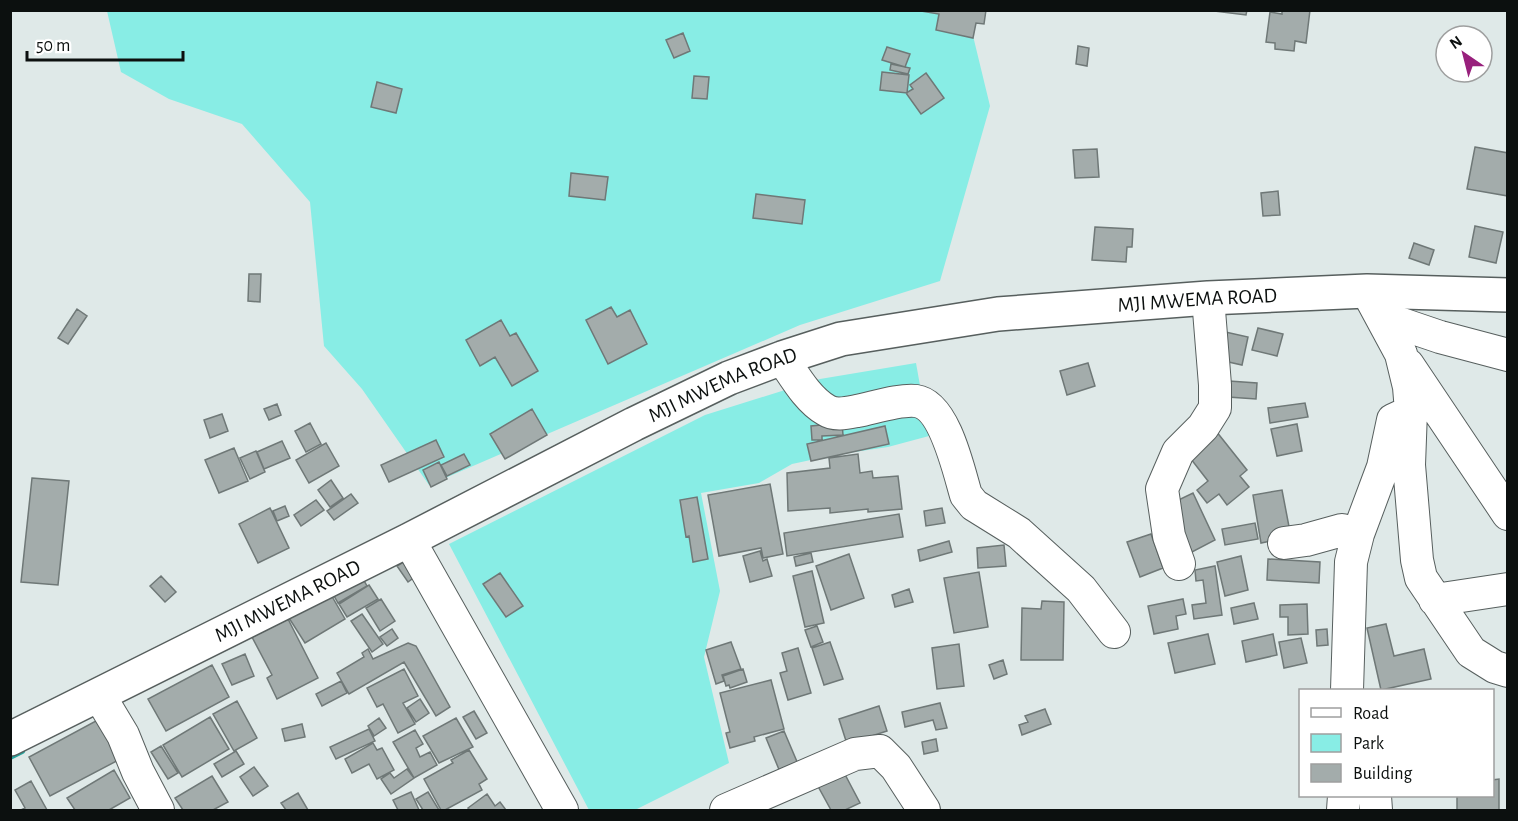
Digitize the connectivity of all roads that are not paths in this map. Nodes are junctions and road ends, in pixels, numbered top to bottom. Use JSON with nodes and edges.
{"nodes":[{"id":1,"x":1508,"y":295,"type":"edge"},
{"id":2,"x":1208,"y":298,"type":"junction"},
{"id":3,"x":1374,"y":304,"type":"junction"},
{"id":4,"x":1401,"y":354,"type":"junction"},
{"id":5,"x":1508,"y":355,"type":"edge"},
{"id":6,"x":782,"y":357,"type":"junction"},
{"id":7,"x":1411,"y":411,"type":"junction"},
{"id":8,"x":1508,"y":514,"type":"edge"},
{"id":9,"x":1358,"y":534,"type":"junction"},
{"id":10,"x":409,"y":540,"type":"junction"},
{"id":11,"x":1284,"y":543,"type":"dead end"},
{"id":12,"x":1179,"y":564,"type":"dead end"},
{"id":13,"x":1508,"y":589,"type":"edge"},
{"id":14,"x":1435,"y":600,"type":"junction"},
{"id":15,"x":1114,"y":632,"type":"dead end"},
{"id":16,"x":1508,"y":671,"type":"edge"},
{"id":17,"x":1347,"y":689,"type":"edge"},
{"id":18,"x":99,"y":695,"type":"junction"},
{"id":19,"x":10,"y":739,"type":"edge"},
{"id":20,"x":158,"y":810,"type":"edge"},
{"id":21,"x":562,"y":810,"type":"edge"},
{"id":22,"x":726,"y":810,"type":"edge"},
{"id":23,"x":924,"y":810,"type":"edge"}],
"edges":[{"from":1,"to":3,"type":"main road","name":"MJI MWEMA ROAD"},
{"from":2,"to":3,"type":"main road","name":"MJI MWEMA ROAD"},
{"from":2,"to":6,"type":"main road","name":"MJI MWEMA ROAD"},
{"from":2,"to":12,"type":"street"},
{"from":3,"to":4,"type":"street"},
{"from":3,"to":5,"type":"street"},
{"from":4,"to":7,"type":"street"},
{"from":4,"to":8,"type":"street"},
{"from":6,"to":10,"type":"main road","name":"MJI MWEMA ROAD"},
{"from":6,"to":15,"type":"street"},
{"from":7,"to":9,"type":"street"},
{"from":7,"to":14,"type":"street"},
{"from":9,"to":11,"type":"street"},
{"from":9,"to":17,"type":"street"},
{"from":10,"to":18,"type":"main road","name":"MJI MWEMA ROAD"},
{"from":10,"to":21,"type":"street"},
{"from":13,"to":14,"type":"street"},
{"from":14,"to":16,"type":"street"},
{"from":18,"to":19,"type":"main road","name":"MJI MWEMA ROAD"},
{"from":18,"to":20,"type":"street"},
{"from":22,"to":23,"type":"street"}]}
